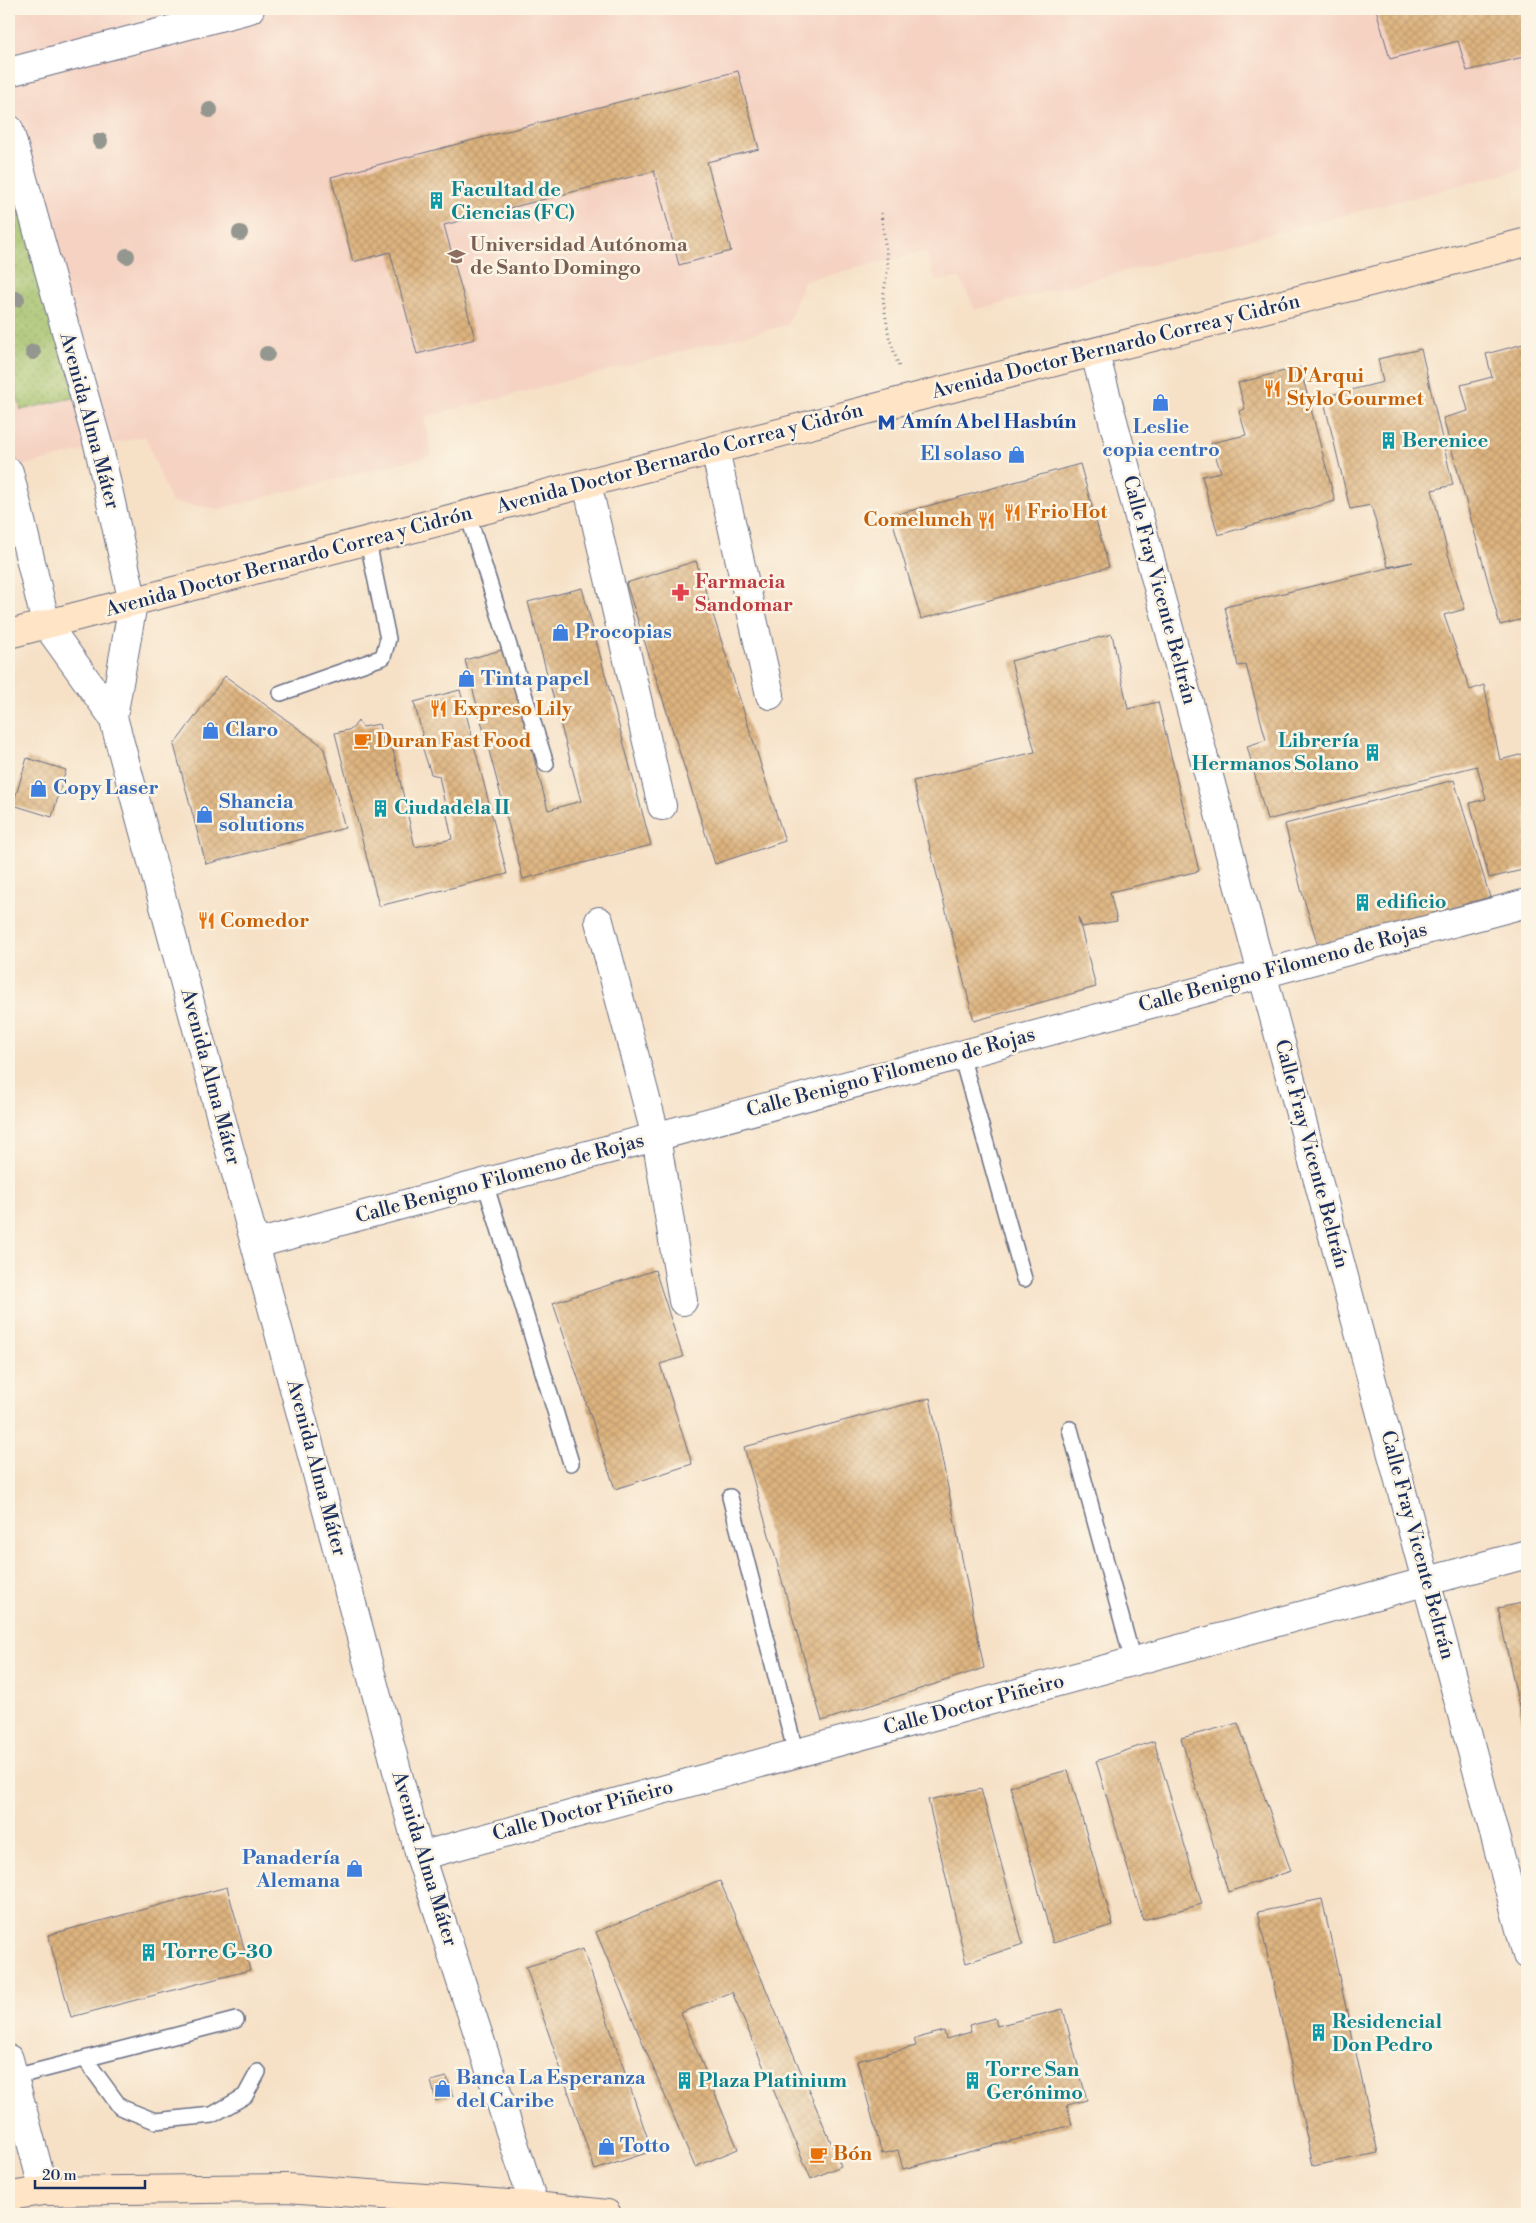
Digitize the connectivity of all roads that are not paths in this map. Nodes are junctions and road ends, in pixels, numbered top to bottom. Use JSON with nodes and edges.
{"nodes":[{"id":1,"x":250,"y":9,"type":"edge"},
{"id":2,"x":9,"y":72,"type":"edge"},
{"id":3,"x":9,"y":129,"type":"edge"},
{"id":4,"x":1527,"y":242,"type":"edge"},
{"id":5,"x":1095,"y":354,"type":"junction"},
{"id":6,"x":715,"y":450,"type":"junction"},
{"id":7,"x":9,"y":472,"type":"edge"},
{"id":8,"x":587,"y":484,"type":"junction"},
{"id":9,"x":468,"y":515,"type":"junction"},
{"id":10,"x":368,"y":542,"type":"junction"},
{"id":11,"x":133,"y":603,"type":"junction"},
{"id":12,"x":46,"y":624,"type":"junction"},
{"id":13,"x":9,"y":634,"type":"edge"},
{"id":14,"x":282,"y":693,"type":"dead end"},
{"id":15,"x":770,"y":695,"type":"dead end"},
{"id":16,"x":113,"y":717,"type":"junction"},
{"id":17,"x":546,"y":764,"type":"dead end"},
{"id":18,"x":662,"y":806,"type":"dead end"},
{"id":19,"x":1527,"y":903,"type":"edge"},
{"id":20,"x":599,"y":921,"type":"dead end"},
{"id":21,"x":1262,"y":974,"type":"junction"},
{"id":22,"x":960,"y":1055,"type":"junction"},
{"id":23,"x":656,"y":1137,"type":"junction"},
{"id":24,"x":485,"y":1183,"type":"junction"},
{"id":25,"x":256,"y":1244,"type":"junction"},
{"id":26,"x":1024,"y":1279,"type":"dead end"},
{"id":27,"x":683,"y":1301,"type":"dead end"},
{"id":28,"x":1070,"y":1429,"type":"dead end"},
{"id":29,"x":572,"y":1463,"type":"dead end"},
{"id":30,"x":730,"y":1497,"type":"dead end"},
{"id":31,"x":1527,"y":1554,"type":"edge"},
{"id":32,"x":1427,"y":1581,"type":"junction"},
{"id":33,"x":1133,"y":1661,"type":"junction"},
{"id":34,"x":796,"y":1754,"type":"junction"},
{"id":35,"x":420,"y":1856,"type":"junction"},
{"id":36,"x":1527,"y":1955,"type":"edge"},
{"id":37,"x":236,"y":2020,"type":"dead end"},
{"id":38,"x":85,"y":2059,"type":"junction"},
{"id":39,"x":11,"y":2068,"type":"edge"},
{"id":40,"x":258,"y":2072,"type":"dead end"},
{"id":41,"x":44,"y":2191,"type":"junction"},
{"id":42,"x":9,"y":2196,"type":"edge"},
{"id":43,"x":536,"y":2210,"type":"edge"},
{"id":44,"x":607,"y":2214,"type":"edge"}],
"edges":[{"from":1,"to":2,"type":"street"},
{"from":3,"to":11,"type":"street","name":"Avenida Alma Máter"},
{"from":4,"to":5,"type":"main road","name":"Avenida Doctor Bernardo Correa y Cidrón"},
{"from":5,"to":6,"type":"main road","name":"Avenida Doctor Bernardo Correa y Cidrón"},
{"from":5,"to":21,"type":"street","name":"Calle Fray Vicente Beltrán"},
{"from":6,"to":8,"type":"main road","name":"Avenida Doctor Bernardo Correa y Cidrón"},
{"from":6,"to":15,"type":"street"},
{"from":7,"to":12,"type":"street","name":"Avenida Alma Máter"},
{"from":8,"to":9,"type":"main road","name":"Avenida Doctor Bernardo Correa y Cidrón"},
{"from":8,"to":18,"type":"street"},
{"from":9,"to":10,"type":"main road","name":"Avenida Doctor Bernardo Correa y Cidrón"},
{"from":9,"to":17,"type":"lane"},
{"from":10,"to":11,"type":"main road","name":"Avenida Doctor Bernardo Correa y Cidrón"},
{"from":10,"to":14,"type":"lane"},
{"from":11,"to":12,"type":"main road","name":"Avenida Doctor Bernardo Correa y Cidrón"},
{"from":11,"to":16,"type":"street","name":"Avenida Alma Máter"},
{"from":12,"to":13,"type":"main road","name":"Avenida Doctor Bernardo Correa y Cidrón"},
{"from":12,"to":16,"type":"street","name":"Avenida Alma Máter"},
{"from":16,"to":25,"type":"street","name":"Avenida Alma Máter"},
{"from":19,"to":21,"type":"street","name":"Calle Benigno Filomeno de Rojas"},
{"from":20,"to":23,"type":"street"},
{"from":21,"to":22,"type":"street","name":"Calle Benigno Filomeno de Rojas"},
{"from":21,"to":32,"type":"street","name":"Calle Fray Vicente Beltrán"},
{"from":22,"to":23,"type":"street","name":"Calle Benigno Filomeno de Rojas"},
{"from":22,"to":26,"type":"lane"},
{"from":23,"to":24,"type":"street","name":"Calle Benigno Filomeno de Rojas"},
{"from":23,"to":27,"type":"street"},
{"from":24,"to":25,"type":"street","name":"Calle Benigno Filomeno de Rojas"},
{"from":24,"to":29,"type":"lane"},
{"from":25,"to":35,"type":"street","name":"Avenida Alma Máter"},
{"from":28,"to":33,"type":"lane"},
{"from":30,"to":34,"type":"lane"},
{"from":31,"to":32,"type":"street","name":"Calle Doctor Piñeiro"},
{"from":32,"to":33,"type":"street","name":"Calle Doctor Piñeiro"},
{"from":32,"to":36,"type":"street","name":"Calle Fray Vicente Beltrán"},
{"from":33,"to":34,"type":"street","name":"Calle Doctor Piñeiro"},
{"from":34,"to":35,"type":"street","name":"Calle Doctor Piñeiro"},
{"from":35,"to":43,"type":"street","name":"Avenida Alma Máter"},
{"from":37,"to":38,"type":"lane"},
{"from":38,"to":39,"type":"lane"},
{"from":38,"to":40,"type":"lane"},
{"from":39,"to":41,"type":"street"},
{"from":41,"to":42,"type":"main road"},
{"from":41,"to":43,"type":"main road"},
{"from":43,"to":44,"type":"main road"}]}
